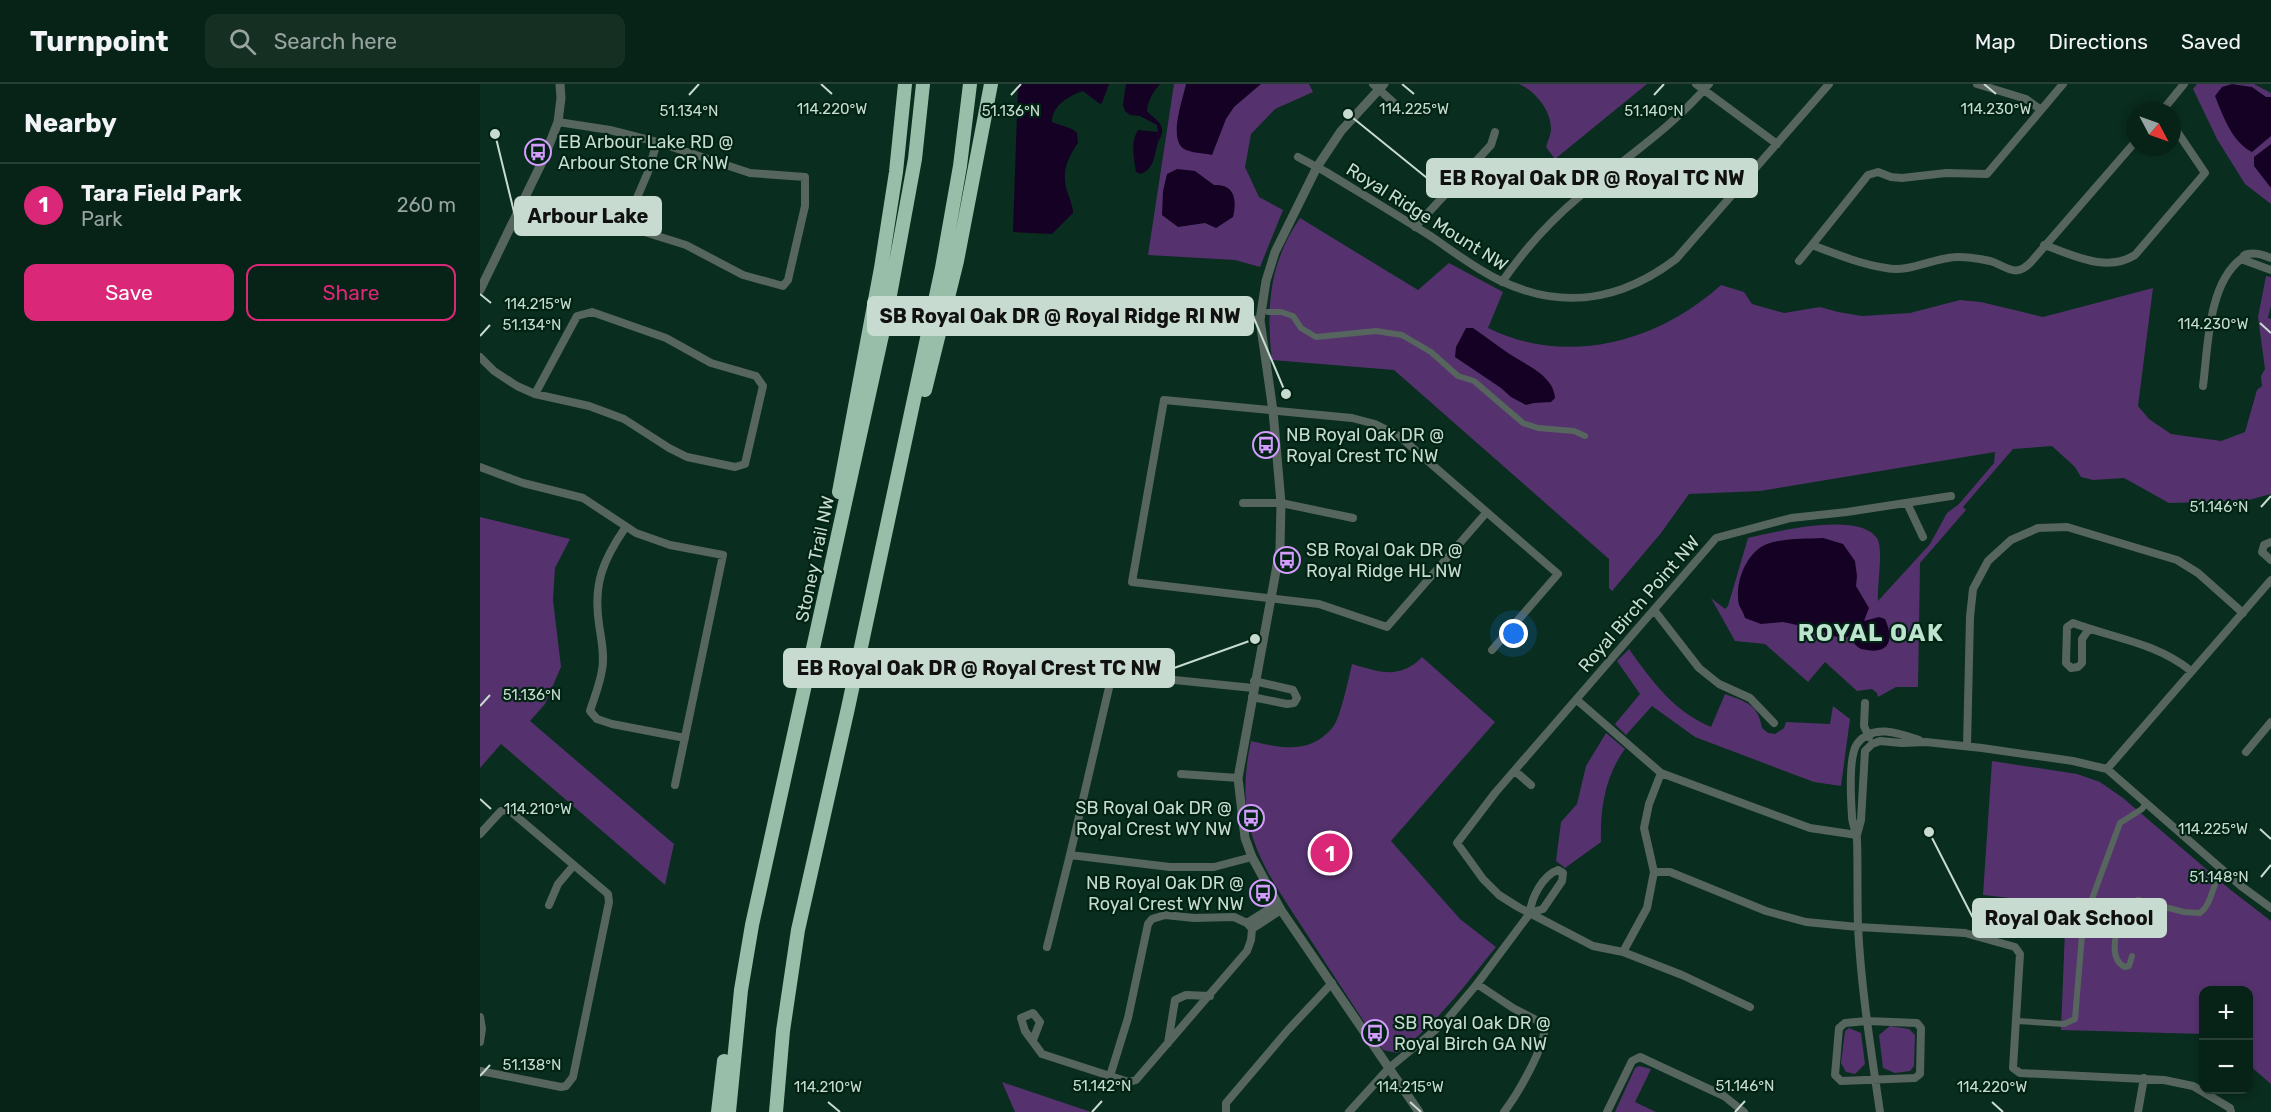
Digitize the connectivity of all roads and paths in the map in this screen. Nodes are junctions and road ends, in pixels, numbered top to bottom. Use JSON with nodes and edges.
{"nodes":[{"id":1,"x":560,"y":84,"type":"edge"},
{"id":2,"x":905,"y":84,"type":"edge"},
{"id":3,"x":923,"y":84,"type":"edge"},
{"id":4,"x":969,"y":84,"type":"edge"},
{"id":5,"x":991,"y":84,"type":"edge"},
{"id":6,"x":1696,"y":84,"type":"edge"},
{"id":7,"x":1829,"y":84,"type":"edge"},
{"id":8,"x":1977,"y":84,"type":"edge"},
{"id":9,"x":2063,"y":84,"type":"edge"},
{"id":10,"x":2184,"y":84,"type":"edge"},
{"id":11,"x":1379,"y":86,"type":"edge"},
{"id":12,"x":1706,"y":87,"type":"edge"},
{"id":13,"x":2169,"y":102,"type":"edge"},
{"id":14,"x":1394,"y":103,"type":"dead end"},
{"id":15,"x":2041,"y":110,"type":"junction"},
{"id":16,"x":558,"y":122,"type":"junction"},
{"id":17,"x":1495,"y":132,"type":"dead end"},
{"id":18,"x":2181,"y":137,"type":"edge"},
{"id":19,"x":657,"y":142,"type":"junction"},
{"id":20,"x":1777,"y":144,"type":"junction"},
{"id":21,"x":2127,"y":151,"type":"edge"},
{"id":22,"x":1298,"y":157,"type":"dead end"},
{"id":23,"x":1317,"y":167,"type":"junction"},
{"id":24,"x":1415,"y":227,"type":"junction"},
{"id":25,"x":1812,"y":245,"type":"junction"},
{"id":26,"x":2044,"y":245,"type":"junction"},
{"id":27,"x":2271,"y":258,"type":"edge"},
{"id":28,"x":2241,"y":259,"type":"junction"},
{"id":29,"x":1799,"y":261,"type":"dead end"},
{"id":30,"x":2271,"y":270,"type":"edge"},
{"id":31,"x":1502,"y":282,"type":"junction"},
{"id":32,"x":480,"y":290,"type":"edge"},
{"id":33,"x":1268,"y":312,"type":"dead end"},
{"id":34,"x":1184,"y":313,"type":"dead end"},
{"id":35,"x":1260,"y":320,"type":"junction"},
{"id":36,"x":480,"y":357,"type":"edge"},
{"id":37,"x":2203,"y":386,"type":"dead end"},
{"id":38,"x":535,"y":394,"type":"junction"},
{"id":39,"x":1273,"y":411,"type":"junction"},
{"id":40,"x":1585,"y":436,"type":"dead end"},
{"id":41,"x":480,"y":467,"type":"edge"},
{"id":42,"x":1951,"y":496,"type":"dead end"},
{"id":43,"x":1243,"y":503,"type":"dead end"},
{"id":44,"x":1281,"y":503,"type":"junction"},
{"id":45,"x":1907,"y":503,"type":"junction"},
{"id":46,"x":1486,"y":513,"type":"junction"},
{"id":47,"x":842,"y":515,"type":"junction"},
{"id":48,"x":1353,"y":518,"type":"dead end"},
{"id":49,"x":625,"y":528,"type":"junction"},
{"id":50,"x":1923,"y":537,"type":"dead end"},
{"id":51,"x":883,"y":539,"type":"junction"},
{"id":52,"x":2271,"y":542,"type":"edge"},
{"id":53,"x":2271,"y":560,"type":"edge"},
{"id":54,"x":2271,"y":580,"type":"edge"},
{"id":55,"x":1271,"y":598,"type":"junction"},
{"id":56,"x":1654,"y":610,"type":"junction"},
{"id":57,"x":2243,"y":613,"type":"junction"},
{"id":58,"x":2089,"y":629,"type":"junction"},
{"id":59,"x":1492,"y":650,"type":"dead end"},
{"id":60,"x":2191,"y":671,"type":"junction"},
{"id":61,"x":1253,"y":688,"type":"junction"},
{"id":62,"x":1577,"y":700,"type":"junction"},
{"id":63,"x":1865,"y":703,"type":"dead end"},
{"id":64,"x":2271,"y":722,"type":"edge"},
{"id":65,"x":1774,"y":723,"type":"dead end"},
{"id":66,"x":1867,"y":734,"type":"junction"},
{"id":67,"x":685,"y":738,"type":"junction"},
{"id":68,"x":1926,"y":742,"type":"junction"},
{"id":69,"x":1872,"y":744,"type":"junction"},
{"id":70,"x":1967,"y":746,"type":"junction"},
{"id":71,"x":2246,"y":752,"type":"dead end"},
{"id":72,"x":2107,"y":769,"type":"junction"},
{"id":73,"x":1515,"y":771,"type":"junction"},
{"id":74,"x":1661,"y":773,"type":"junction"},
{"id":75,"x":1181,"y":774,"type":"dead end"},
{"id":76,"x":1238,"y":778,"type":"junction"},
{"id":77,"x":675,"y":785,"type":"dead end"},
{"id":78,"x":1530,"y":785,"type":"dead end"},
{"id":79,"x":2146,"y":803,"type":"junction"},
{"id":80,"x":480,"y":834,"type":"edge"},
{"id":81,"x":1857,"y":836,"type":"junction"},
{"id":82,"x":1070,"y":855,"type":"junction"},
{"id":83,"x":1252,"y":858,"type":"junction"},
{"id":84,"x":573,"y":865,"type":"junction"},
{"id":85,"x":1654,"y":872,"type":"junction"},
{"id":86,"x":2219,"y":877,"type":"dead end"},
{"id":87,"x":549,"y":904,"type":"dead end"},
{"id":88,"x":1279,"y":907,"type":"junction"},
{"id":89,"x":2271,"y":909,"type":"edge"},
{"id":90,"x":1530,"y":913,"type":"junction"},
{"id":91,"x":1250,"y":926,"type":"junction"},
{"id":92,"x":1858,"y":927,"type":"junction"},
{"id":93,"x":1047,"y":947,"type":"dead end"},
{"id":94,"x":1623,"y":952,"type":"junction"},
{"id":95,"x":2132,"y":956,"type":"dead end"},
{"id":96,"x":1332,"y":983,"type":"junction"},
{"id":97,"x":1476,"y":984,"type":"junction"},
{"id":98,"x":741,"y":990,"type":"junction"},
{"id":99,"x":1210,"y":996,"type":"junction"},
{"id":100,"x":1750,"y":1007,"type":"dead end"},
{"id":101,"x":480,"y":1017,"type":"edge"},
{"id":102,"x":1867,"y":1021,"type":"junction"},
{"id":103,"x":2017,"y":1021,"type":"junction"},
{"id":104,"x":1034,"y":1040,"type":"dead end"},
{"id":105,"x":480,"y":1042,"type":"edge"},
{"id":106,"x":1168,"y":1043,"type":"junction"},
{"id":107,"x":1389,"y":1068,"type":"junction"},
{"id":108,"x":480,"y":1071,"type":"edge"},
{"id":109,"x":1110,"y":1076,"type":"junction"},
{"id":110,"x":2144,"y":1078,"type":"junction"},
{"id":111,"x":1875,"y":1080,"type":"junction"},
{"id":112,"x":718,"y":1112,"type":"edge"},
{"id":113,"x":729,"y":1112,"type":"edge"},
{"id":114,"x":776,"y":1112,"type":"edge"},
{"id":115,"x":1226,"y":1112,"type":"edge"},
{"id":116,"x":1350,"y":1112,"type":"edge"},
{"id":117,"x":1419,"y":1112,"type":"edge"},
{"id":118,"x":1504,"y":1112,"type":"edge"},
{"id":119,"x":1607,"y":1112,"type":"edge"},
{"id":120,"x":1744,"y":1112,"type":"edge"},
{"id":121,"x":1880,"y":1112,"type":"edge"},
{"id":122,"x":2138,"y":1112,"type":"edge"},
{"id":123,"x":2231,"y":1112,"type":"edge"}],
"edges":[{"from":1,"to":16,"type":"street"},
{"from":2,"to":47,"type":"highway"},
{"from":3,"to":47,"type":"highway","name":"Stoney Trail NW"},
{"from":4,"to":51,"type":"highway"},
{"from":5,"to":51,"type":"highway"},
{"from":6,"to":12,"type":"street"},
{"from":7,"to":20,"type":"street","name":"Royal Ridge Mount NW"},
{"from":8,"to":15,"type":"street"},
{"from":9,"to":15,"type":"street"},
{"from":10,"to":13,"type":"street"},
{"from":11,"to":14,"type":"street"},
{"from":11,"to":23,"type":"street"},
{"from":12,"to":20,"type":"street"},
{"from":12,"to":31,"type":"street"},
{"from":15,"to":25,"type":"street"},
{"from":16,"to":19,"type":"street"},
{"from":16,"to":32,"type":"street"},
{"from":17,"to":24,"type":"street"},
{"from":18,"to":26,"type":"street"},
{"from":19,"to":19,"type":"street"},
{"from":20,"to":31,"type":"street","name":"Royal Ridge Mount NW"},
{"from":21,"to":26,"type":"street"},
{"from":22,"to":23,"type":"street","name":"Royal Ridge Mount NW"},
{"from":23,"to":24,"type":"street","name":"Royal Ridge Mount NW"},
{"from":23,"to":35,"type":"street"},
{"from":24,"to":31,"type":"street","name":"Royal Ridge Mount NW"},
{"from":25,"to":26,"type":"street"},
{"from":25,"to":29,"type":"street"},
{"from":27,"to":28,"type":"street"},
{"from":28,"to":30,"type":"street"},
{"from":28,"to":37,"type":"street"},
{"from":33,"to":40,"type":"street"},
{"from":34,"to":35,"type":"street"},
{"from":35,"to":39,"type":"street"},
{"from":36,"to":38,"type":"street"},
{"from":38,"to":38,"type":"street"},
{"from":39,"to":44,"type":"street"},
{"from":39,"to":46,"type":"street"},
{"from":39,"to":55,"type":"street"},
{"from":41,"to":49,"type":"street"},
{"from":42,"to":45,"type":"street","name":"Royal Birch Point NW"},
{"from":43,"to":44,"type":"street"},
{"from":44,"to":48,"type":"street"},
{"from":44,"to":55,"type":"street"},
{"from":45,"to":50,"type":"street"},
{"from":45,"to":56,"type":"street","name":"Royal Birch Point NW"},
{"from":46,"to":55,"type":"street"},
{"from":46,"to":59,"type":"street"},
{"from":47,"to":98,"type":"highway","name":"Stoney Trail NW"},
{"from":49,"to":67,"type":"street"},
{"from":49,"to":67,"type":"street"},
{"from":51,"to":114,"type":"highway"},
{"from":52,"to":53,"type":"street"},
{"from":54,"to":57,"type":"street"},
{"from":55,"to":61,"type":"street"},
{"from":56,"to":62,"type":"street","name":"Royal Birch Point NW"},
{"from":56,"to":65,"type":"street"},
{"from":57,"to":60,"type":"street"},
{"from":57,"to":70,"type":"street"},
{"from":58,"to":58,"type":"street"},
{"from":58,"to":60,"type":"street"},
{"from":60,"to":72,"type":"street"},
{"from":61,"to":61,"type":"street"},
{"from":61,"to":76,"type":"street"},
{"from":61,"to":82,"type":"street"},
{"from":62,"to":73,"type":"street","name":"Royal Birch Point NW"},
{"from":62,"to":74,"type":"street"},
{"from":63,"to":66,"type":"street"},
{"from":64,"to":71,"type":"street"},
{"from":66,"to":68,"type":"street"},
{"from":66,"to":69,"type":"street"},
{"from":66,"to":81,"type":"street"},
{"from":67,"to":77,"type":"street"},
{"from":68,"to":69,"type":"street"},
{"from":68,"to":70,"type":"street"},
{"from":69,"to":81,"type":"street"},
{"from":70,"to":72,"type":"street"},
{"from":72,"to":79,"type":"street"},
{"from":73,"to":78,"type":"street"},
{"from":73,"to":90,"type":"street","name":"Royal Birch Point NW"},
{"from":74,"to":81,"type":"street"},
{"from":74,"to":85,"type":"street"},
{"from":75,"to":76,"type":"street"},
{"from":76,"to":83,"type":"street"},
{"from":79,"to":89,"type":"street"},
{"from":79,"to":103,"type":"street"},
{"from":80,"to":84,"type":"street"},
{"from":81,"to":92,"type":"street"},
{"from":82,"to":83,"type":"street"},
{"from":82,"to":93,"type":"street"},
{"from":83,"to":88,"type":"street"},
{"from":84,"to":87,"type":"street"},
{"from":84,"to":108,"type":"street"},
{"from":85,"to":92,"type":"street"},
{"from":85,"to":94,"type":"street"},
{"from":86,"to":95,"type":"street"},
{"from":88,"to":91,"type":"street"},
{"from":88,"to":96,"type":"street"},
{"from":90,"to":90,"type":"street"},
{"from":90,"to":94,"type":"street"},
{"from":90,"to":97,"type":"street"},
{"from":91,"to":99,"type":"street"},
{"from":91,"to":109,"type":"street"},
{"from":92,"to":102,"type":"street"},
{"from":92,"to":103,"type":"street"},
{"from":94,"to":100,"type":"street"},
{"from":96,"to":107,"type":"street"},
{"from":96,"to":115,"type":"street"},
{"from":97,"to":107,"type":"street"},
{"from":97,"to":118,"type":"street"},
{"from":98,"to":112,"type":"highway"},
{"from":98,"to":113,"type":"highway","name":"Stoney Trail NW"},
{"from":99,"to":106,"type":"street"},
{"from":99,"to":106,"type":"street"},
{"from":101,"to":105,"type":"street"},
{"from":102,"to":111,"type":"street"},
{"from":102,"to":111,"type":"street"},
{"from":102,"to":111,"type":"street"},
{"from":103,"to":110,"type":"street"},
{"from":104,"to":109,"type":"street"},
{"from":106,"to":109,"type":"street"},
{"from":107,"to":116,"type":"street"},
{"from":107,"to":117,"type":"street"},
{"from":110,"to":122,"type":"street"},
{"from":110,"to":123,"type":"street"},
{"from":111,"to":121,"type":"street"},
{"from":119,"to":120,"type":"street"}]}
